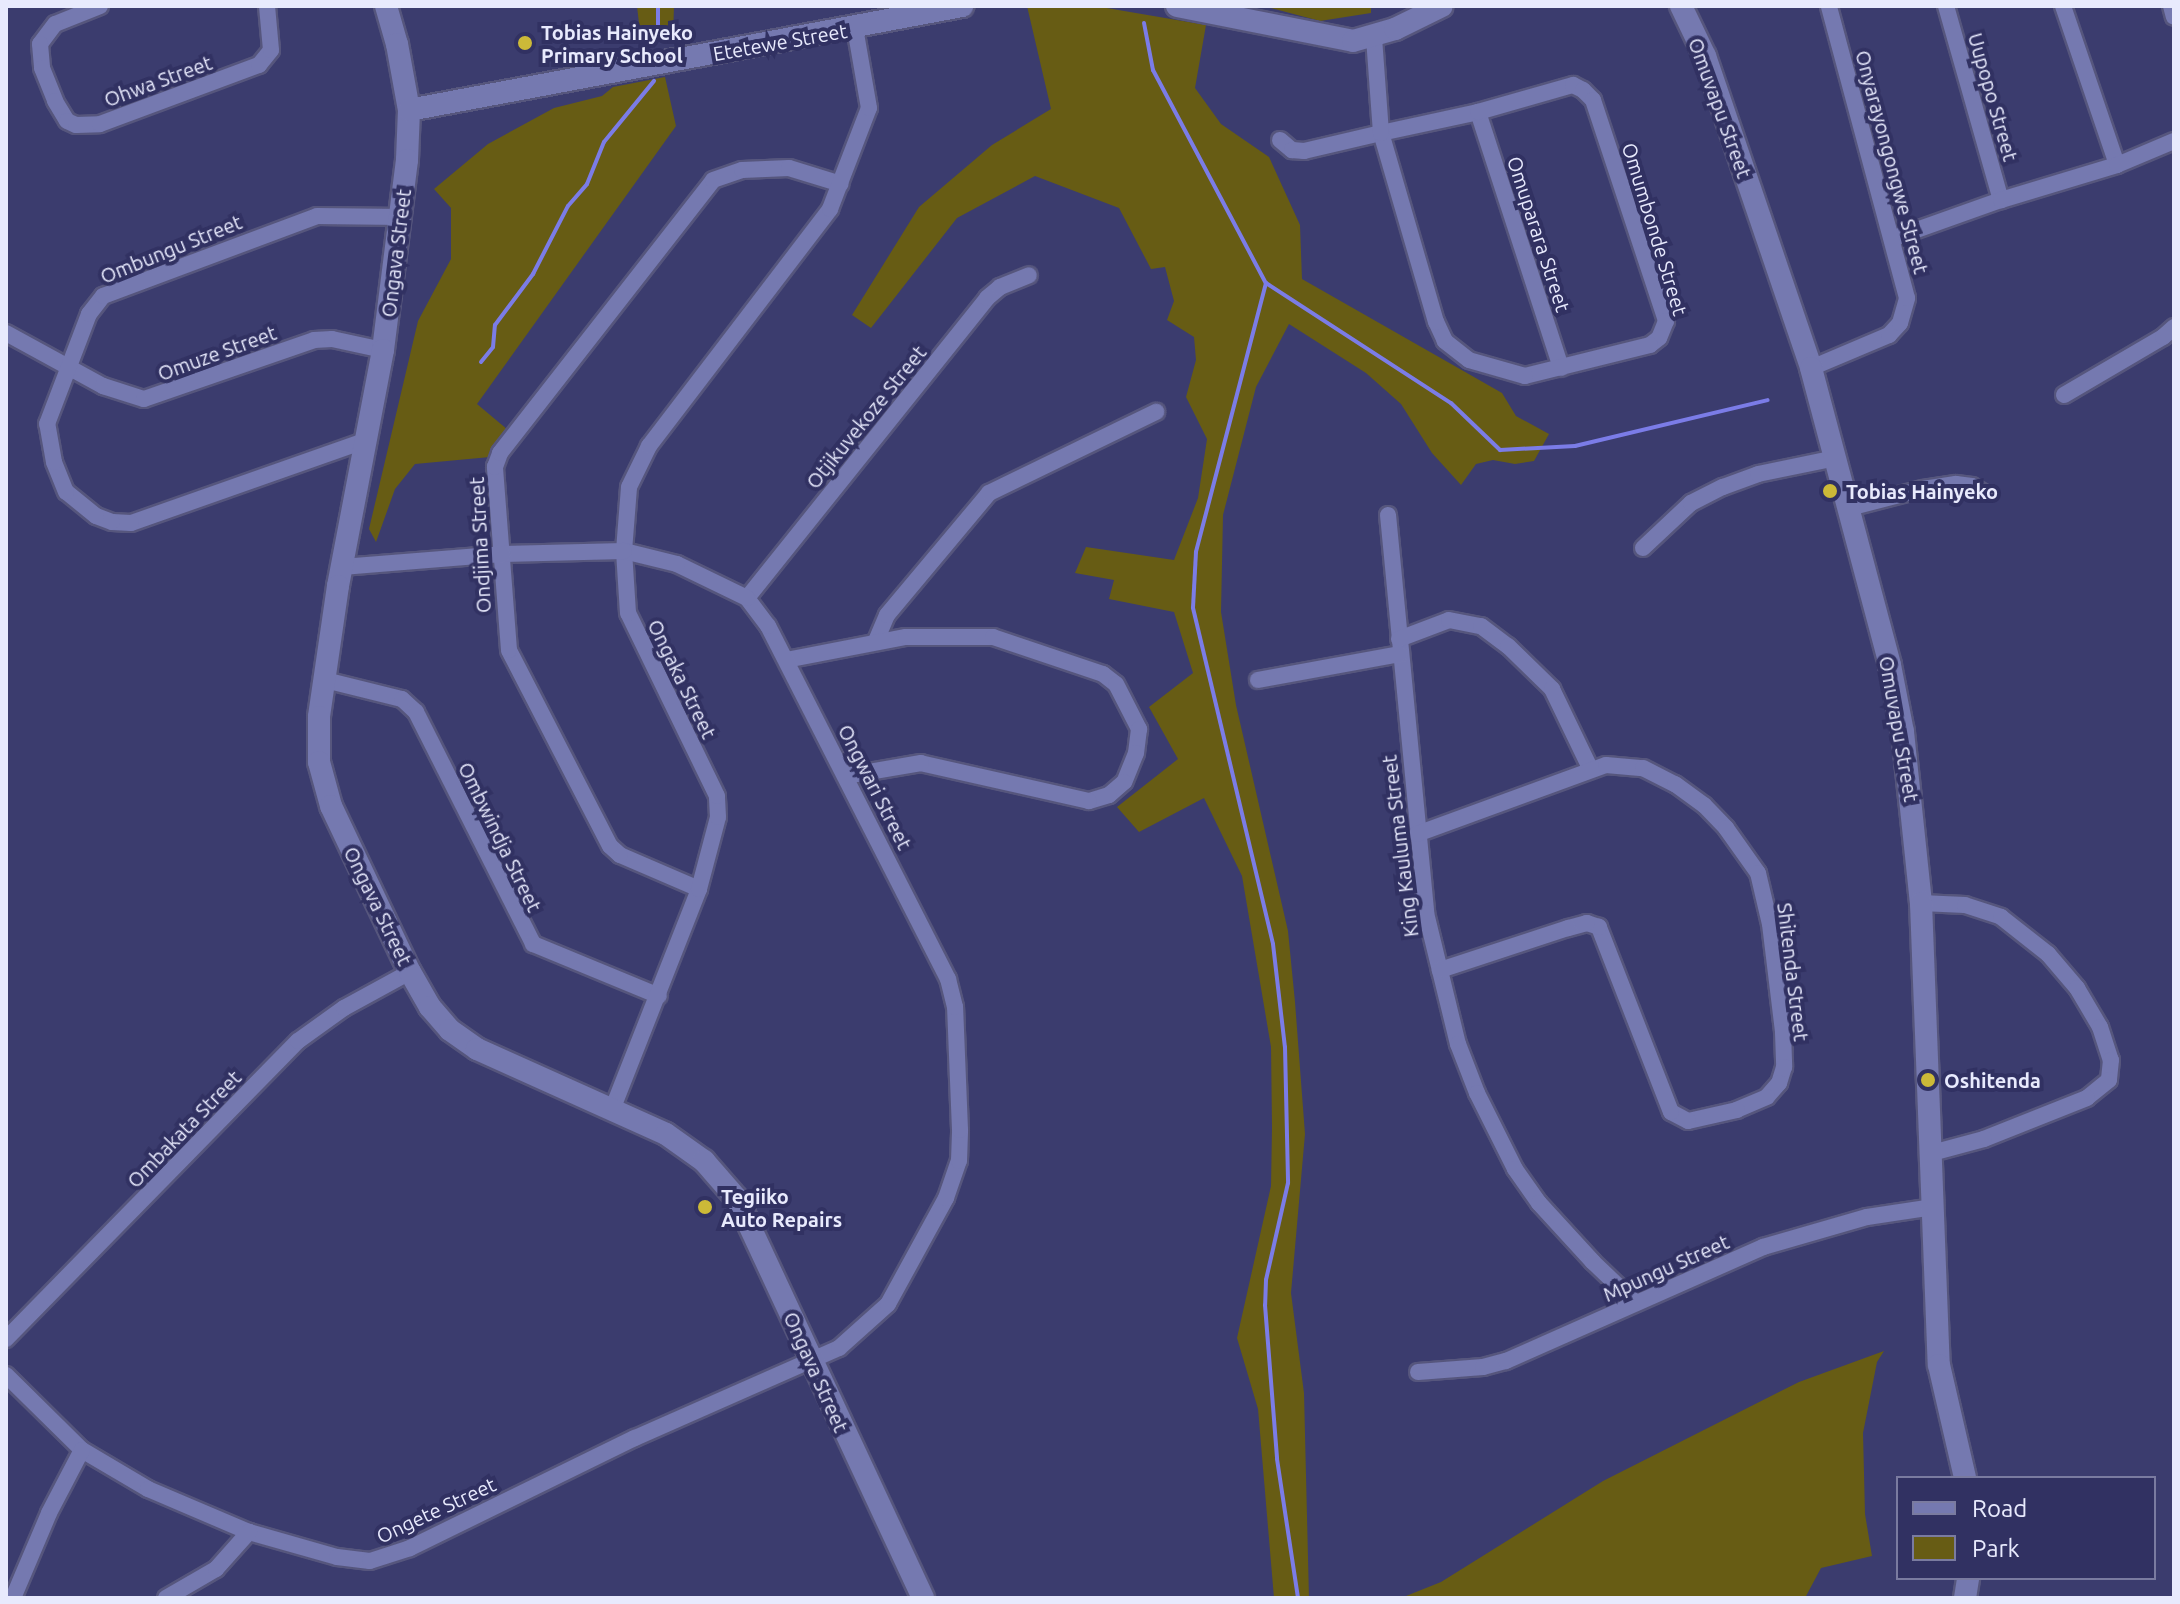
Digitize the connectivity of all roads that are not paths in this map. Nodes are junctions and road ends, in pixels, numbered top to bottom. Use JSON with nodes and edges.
{"nodes":[{"id":1,"x":100,"y":6,"type":"edge"},
{"id":2,"x":267,"y":6,"type":"edge"},
{"id":3,"x":386,"y":6,"type":"edge"},
{"id":4,"x":962,"y":6,"type":"edge"},
{"id":5,"x":1177,"y":6,"type":"edge"},
{"id":6,"x":1442,"y":6,"type":"edge"},
{"id":7,"x":1829,"y":6,"type":"edge"},
{"id":8,"x":1946,"y":6,"type":"edge"},
{"id":9,"x":2063,"y":6,"type":"edge"},
{"id":10,"x":2171,"y":6,"type":"edge"},
{"id":11,"x":1681,"y":7,"type":"edge"},
{"id":12,"x":2174,"y":17,"type":"edge"},
{"id":13,"x":855,"y":28,"type":"junction"},
{"id":14,"x":1374,"y":37,"type":"junction"},
{"id":15,"x":409,"y":110,"type":"junction"},
{"id":16,"x":1478,"y":112,"type":"junction"},
{"id":17,"x":1381,"y":133,"type":"junction"},
{"id":18,"x":1280,"y":140,"type":"dead end"},
{"id":19,"x":2174,"y":141,"type":"edge"},
{"id":20,"x":2117,"y":165,"type":"junction"},
{"id":21,"x":841,"y":184,"type":"junction"},
{"id":22,"x":2001,"y":200,"type":"junction"},
{"id":23,"x":402,"y":217,"type":"junction"},
{"id":24,"x":1894,"y":238,"type":"junction"},
{"id":25,"x":1029,"y":275,"type":"dead end"},
{"id":26,"x":2174,"y":327,"type":"edge"},
{"id":27,"x":6,"y":333,"type":"edge"},
{"id":28,"x":383,"y":350,"type":"junction"},
{"id":29,"x":69,"y":368,"type":"junction"},
{"id":30,"x":1561,"y":368,"type":"junction"},
{"id":31,"x":1811,"y":368,"type":"junction"},
{"id":32,"x":2064,"y":395,"type":"dead end"},
{"id":33,"x":1156,"y":412,"type":"dead end"},
{"id":34,"x":367,"y":440,"type":"junction"},
{"id":35,"x":1836,"y":458,"type":"junction"},
{"id":36,"x":1983,"y":493,"type":"dead end"},
{"id":37,"x":1849,"y":508,"type":"junction"},
{"id":38,"x":1388,"y":515,"type":"dead end"},
{"id":39,"x":1643,"y":548,"type":"dead end"},
{"id":40,"x":624,"y":551,"type":"junction"},
{"id":41,"x":503,"y":554,"type":"junction"},
{"id":42,"x":341,"y":567,"type":"junction"},
{"id":43,"x":747,"y":598,"type":"junction"},
{"id":44,"x":876,"y":641,"type":"junction"},
{"id":45,"x":1399,"y":647,"type":"junction"},
{"id":46,"x":786,"y":660,"type":"junction"},
{"id":47,"x":325,"y":680,"type":"junction"},
{"id":48,"x":1258,"y":680,"type":"dead end"},
{"id":49,"x":1590,"y":768,"type":"junction"},
{"id":50,"x":846,"y":776,"type":"junction"},
{"id":51,"x":1417,"y":834,"type":"junction"},
{"id":52,"x":699,"y":889,"type":"junction"},
{"id":53,"x":1921,"y":903,"type":"junction"},
{"id":54,"x":1440,"y":970,"type":"junction"},
{"id":55,"x":410,"y":972,"type":"junction"},
{"id":56,"x":659,"y":996,"type":"junction"},
{"id":57,"x":612,"y":1110,"type":"junction"},
{"id":58,"x":1932,"y":1153,"type":"junction"},
{"id":59,"x":1933,"y":1207,"type":"junction"},
{"id":60,"x":1636,"y":1303,"type":"junction"},
{"id":61,"x":6,"y":1339,"type":"edge"},
{"id":62,"x":813,"y":1361,"type":"junction"},
{"id":63,"x":1418,"y":1372,"type":"dead end"},
{"id":64,"x":6,"y":1375,"type":"edge"},
{"id":65,"x":82,"y":1450,"type":"junction"},
{"id":66,"x":1965,"y":1476,"type":"edge"},
{"id":67,"x":249,"y":1532,"type":"junction"},
{"id":68,"x":13,"y":1598,"type":"edge"},
{"id":69,"x":166,"y":1598,"type":"edge"},
{"id":70,"x":923,"y":1598,"type":"edge"}],
"edges":[{"from":1,"to":2,"type":"street","name":"Ohwa Street"},
{"from":3,"to":15,"type":"street","name":"Ongava Street"},
{"from":4,"to":13,"type":"street","name":"Etetewe Street"},
{"from":5,"to":14,"type":"street"},
{"from":6,"to":14,"type":"street"},
{"from":7,"to":24,"type":"street","name":"Onyarayongongwe Street"},
{"from":8,"to":22,"type":"street","name":"Uupopo Street"},
{"from":9,"to":20,"type":"street"},
{"from":10,"to":12,"type":"street"},
{"from":11,"to":31,"type":"street","name":"Omuvapu Street"},
{"from":13,"to":15,"type":"street","name":"Etetewe Street"},
{"from":13,"to":21,"type":"street","name":"Ongaka Street"},
{"from":14,"to":17,"type":"street","name":"Omumbonde Street"},
{"from":15,"to":23,"type":"street","name":"Ongava Street"},
{"from":16,"to":17,"type":"street","name":"Omumbonde Street"},
{"from":16,"to":30,"type":"street","name":"Omuparara Street"},
{"from":16,"to":30,"type":"street","name":"Omumbonde Street"},
{"from":17,"to":18,"type":"street"},
{"from":17,"to":30,"type":"street","name":"Omumbonde Street"},
{"from":19,"to":20,"type":"street"},
{"from":20,"to":22,"type":"street"},
{"from":21,"to":40,"type":"street","name":"Ongaka Street"},
{"from":21,"to":41,"type":"street","name":"Ondjima Street"},
{"from":22,"to":24,"type":"street"},
{"from":23,"to":28,"type":"street","name":"Ongava Street"},
{"from":23,"to":29,"type":"street","name":"Ombungu Street"},
{"from":24,"to":31,"type":"street","name":"Onyarayongongwe Street"},
{"from":25,"to":43,"type":"street","name":"Otjikuvekoze Street"},
{"from":26,"to":32,"type":"street"},
{"from":27,"to":29,"type":"street","name":"Omuze Street"},
{"from":28,"to":29,"type":"street","name":"Omuze Street"},
{"from":28,"to":34,"type":"street","name":"Ongava Street"},
{"from":29,"to":34,"type":"street","name":"Ombungu Street"},
{"from":31,"to":35,"type":"street","name":"Omuvapu Street"},
{"from":33,"to":44,"type":"street"},
{"from":34,"to":42,"type":"street","name":"Ongava Street"},
{"from":35,"to":37,"type":"street","name":"Omuvapu Street"},
{"from":35,"to":39,"type":"street"},
{"from":36,"to":37,"type":"street"},
{"from":37,"to":53,"type":"street","name":"Omuvapu Street"},
{"from":38,"to":45,"type":"street","name":"King Kauluma Street"},
{"from":40,"to":41,"type":"street","name":"Ongwari Street"},
{"from":40,"to":43,"type":"street","name":"Ongwari Street"},
{"from":40,"to":52,"type":"street","name":"Ongaka Street"},
{"from":41,"to":42,"type":"street","name":"Ongwari Street"},
{"from":41,"to":52,"type":"street","name":"Ondjima Street"},
{"from":42,"to":47,"type":"street","name":"Ongava Street"},
{"from":43,"to":46,"type":"street","name":"Ongwari Street"},
{"from":44,"to":46,"type":"street"},
{"from":44,"to":50,"type":"street"},
{"from":45,"to":48,"type":"street"},
{"from":45,"to":49,"type":"street"},
{"from":45,"to":51,"type":"street","name":"King Kauluma Street"},
{"from":46,"to":50,"type":"street","name":"Ongwari Street"},
{"from":47,"to":55,"type":"street","name":"Ongava Street"},
{"from":47,"to":56,"type":"street","name":"Ombwindja Street"},
{"from":49,"to":51,"type":"street","name":"Shitenda Street"},
{"from":49,"to":54,"type":"street","name":"Shitenda Street"},
{"from":50,"to":62,"type":"street","name":"Ongwari Street"},
{"from":51,"to":54,"type":"street","name":"King Kauluma Street"},
{"from":52,"to":56,"type":"street","name":"Ongaka Street"},
{"from":53,"to":58,"type":"street","name":"Omuvapu Street"},
{"from":53,"to":58,"type":"street"},
{"from":54,"to":60,"type":"street","name":"King Kauluma Street"},
{"from":55,"to":57,"type":"street","name":"Ongava Street"},
{"from":55,"to":61,"type":"street","name":"Ombakata Street"},
{"from":56,"to":57,"type":"street","name":"Ongaka Street"},
{"from":57,"to":62,"type":"street","name":"Ongava Street"},
{"from":58,"to":59,"type":"street","name":"Omuvapu Street"},
{"from":59,"to":60,"type":"street","name":"Mpungu Street"},
{"from":59,"to":66,"type":"street","name":"Omuvapu Street"},
{"from":60,"to":63,"type":"street","name":"Mpungu Street"},
{"from":62,"to":67,"type":"street","name":"Ongete Street"},
{"from":62,"to":70,"type":"street","name":"Ongava Street"},
{"from":64,"to":65,"type":"street","name":"Ongete Street"},
{"from":65,"to":67,"type":"street","name":"Ongete Street"},
{"from":65,"to":68,"type":"street"},
{"from":67,"to":69,"type":"street"}]}
